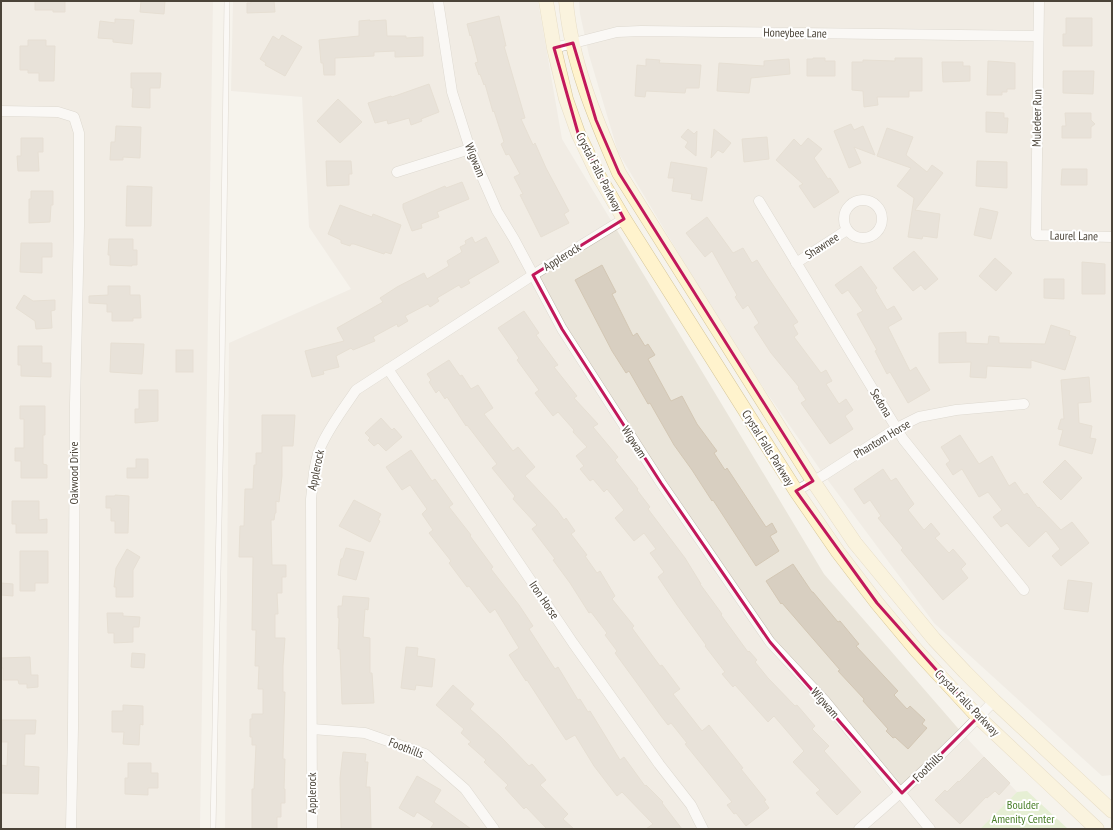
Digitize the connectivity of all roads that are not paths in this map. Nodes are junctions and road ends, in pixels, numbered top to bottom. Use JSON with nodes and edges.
{"nodes":[{"id":1,"x":227,"y":1,"type":"edge"},
{"id":2,"x":438,"y":1,"type":"edge"},
{"id":3,"x":546,"y":1,"type":"edge"},
{"id":4,"x":566,"y":1,"type":"edge"},
{"id":5,"x":1039,"y":1,"type":"edge"},
{"id":6,"x":1038,"y":36,"type":"junction"},
{"id":7,"x":573,"y":43,"type":"junction"},
{"id":8,"x":554,"y":48,"type":"junction"},
{"id":9,"x":1,"y":111,"type":"edge"},
{"id":10,"x":470,"y":149,"type":"junction"},
{"id":11,"x":397,"y":172,"type":"dead end"},
{"id":12,"x":759,"y":201,"type":"dead end"},
{"id":13,"x":624,"y":220,"type":"junction"},
{"id":14,"x":847,"y":230,"type":"dead end"},
{"id":15,"x":1036,"y":235,"type":"joint"},
{"id":16,"x":1112,"y":237,"type":"edge"},
{"id":17,"x":796,"y":263,"type":"junction"},
{"id":18,"x":533,"y":275,"type":"junction"},
{"id":19,"x":388,"y":368,"type":"junction"},
{"id":20,"x":1024,"y":404,"type":"dead end"},
{"id":21,"x":897,"y":428,"type":"junction"},
{"id":22,"x":813,"y":481,"type":"junction"},
{"id":23,"x":796,"y":491,"type":"junction"},
{"id":24,"x":1024,"y":590,"type":"dead end"},
{"id":25,"x":994,"y":702,"type":"junction"},
{"id":26,"x":978,"y":717,"type":"junction"},
{"id":27,"x":312,"y":729,"type":"junction"},
{"id":28,"x":902,"y":793,"type":"junction"},
{"id":29,"x":1110,"y":806,"type":"edge"},
{"id":30,"x":1095,"y":827,"type":"edge"},
{"id":31,"x":71,"y":829,"type":"edge"},
{"id":32,"x":213,"y":829,"type":"edge"},
{"id":33,"x":312,"y":829,"type":"edge"},
{"id":34,"x":494,"y":829,"type":"edge"},
{"id":35,"x":703,"y":829,"type":"edge"},
{"id":36,"x":859,"y":829,"type":"edge"},
{"id":37,"x":930,"y":829,"type":"edge"}],
"edges":[{"from":1,"to":32,"type":"lane"},
{"from":2,"to":10,"type":"street","name":"Wigwam"},
{"from":3,"to":8,"type":"main road","name":"Crystal Falls Parkway"},
{"from":4,"to":7,"type":"main road","name":"Crystal Falls Parkway"},
{"from":5,"to":6,"type":"street","name":"Muledeer Run"},
{"from":6,"to":7,"type":"street","name":"Honeybee Lane"},
{"from":6,"to":15,"type":"street","name":"Muledeer Run"},
{"from":7,"to":8,"type":"street","name":"Honeybee Lane"},
{"from":7,"to":22,"type":"main road","name":"Crystal Falls Parkway"},
{"from":8,"to":13,"type":"main road","name":"Crystal Falls Parkway"},
{"from":9,"to":31,"type":"street","name":"Oakwood Drive"},
{"from":10,"to":11,"type":"street"},
{"from":10,"to":18,"type":"street","name":"Wigwam"},
{"from":12,"to":17,"type":"street","name":"Sedona"},
{"from":13,"to":18,"type":"street","name":"Applerock"},
{"from":13,"to":23,"type":"main road","name":"Crystal Falls Parkway"},
{"from":14,"to":17,"type":"street","name":"Shawnee"},
{"from":15,"to":16,"type":"street","name":"Laurel Lane"},
{"from":17,"to":21,"type":"street","name":"Sedona"},
{"from":18,"to":19,"type":"street","name":"Applerock"},
{"from":18,"to":28,"type":"street","name":"Wigwam"},
{"from":19,"to":27,"type":"street","name":"Applerock"},
{"from":19,"to":35,"type":"street","name":"Iron Horse"},
{"from":20,"to":21,"type":"street","name":"Phantom Horse"},
{"from":21,"to":22,"type":"street","name":"Phantom Horse"},
{"from":21,"to":24,"type":"street","name":"Sedona"},
{"from":22,"to":23,"type":"street","name":"Phantom Horse"},
{"from":22,"to":25,"type":"main road","name":"Crystal Falls Parkway"},
{"from":23,"to":26,"type":"main road","name":"Crystal Falls Parkway"},
{"from":25,"to":26,"type":"street","name":"Foothills"},
{"from":25,"to":29,"type":"main road","name":"Crystal Falls Parkway"},
{"from":26,"to":28,"type":"street","name":"Foothills"},
{"from":26,"to":30,"type":"main road","name":"Crystal Falls Parkway"},
{"from":27,"to":33,"type":"street","name":"Applerock"},
{"from":27,"to":34,"type":"street","name":"Foothills"},
{"from":28,"to":36,"type":"street","name":"Foothills"},
{"from":28,"to":37,"type":"street","name":"Wigwam"},
{"from":29,"to":30,"type":"main road"}]}
